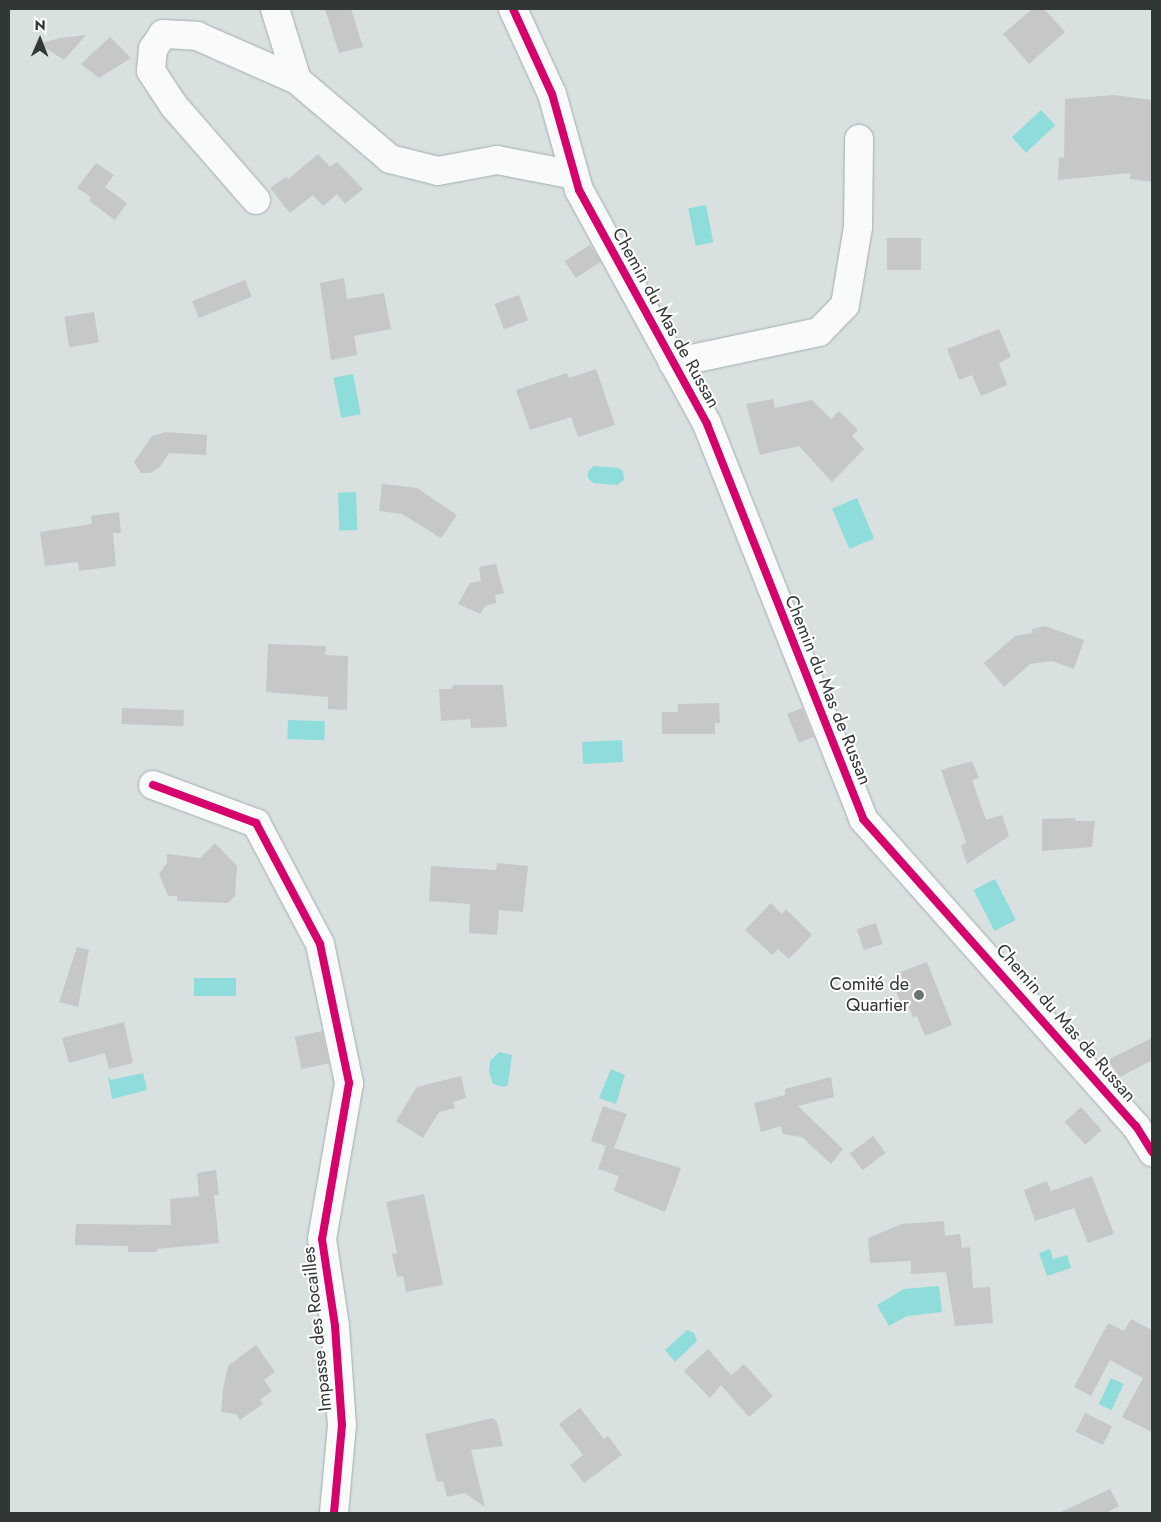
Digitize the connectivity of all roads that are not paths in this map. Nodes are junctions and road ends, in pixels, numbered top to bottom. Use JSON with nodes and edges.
{"nodes":[{"id":1,"x":275,"y":9,"type":"edge"},
{"id":2,"x":513,"y":9,"type":"edge"},
{"id":3,"x":298,"y":80,"type":"junction"},
{"id":4,"x":859,"y":140,"type":"dead end"},
{"id":5,"x":575,"y":175,"type":"junction"},
{"id":6,"x":256,"y":200,"type":"dead end"},
{"id":7,"x":673,"y":362,"type":"junction"},
{"id":8,"x":153,"y":785,"type":"dead end"},
{"id":9,"x":1152,"y":1152,"type":"edge"},
{"id":10,"x":334,"y":1513,"type":"edge"}],
"edges":[{"from":1,"to":3,"type":"street"},
{"from":2,"to":5,"type":"street","name":"Chemin du Mas de Russan"},
{"from":3,"to":5,"type":"street"},
{"from":3,"to":6,"type":"street"},
{"from":4,"to":7,"type":"street"},
{"from":5,"to":7,"type":"street","name":"Chemin du Mas de Russan"},
{"from":7,"to":9,"type":"street","name":"Chemin du Mas de Russan"},
{"from":8,"to":10,"type":"street","name":"Impasse des Rocailles"}]}
